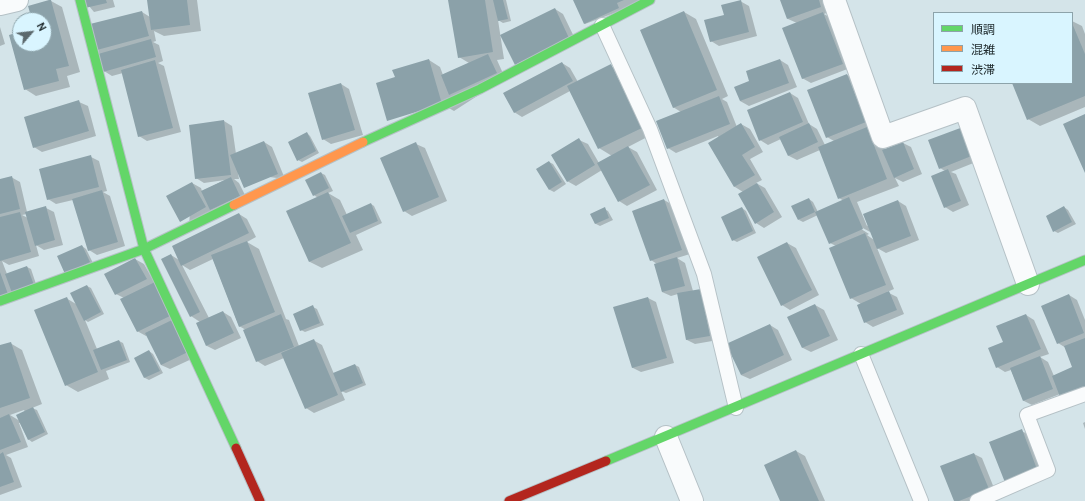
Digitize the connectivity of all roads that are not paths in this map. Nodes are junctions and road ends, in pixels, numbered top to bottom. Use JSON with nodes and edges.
{"nodes":[{"id":1,"x":17,"y":0,"type":"edge"},
{"id":2,"x":80,"y":0,"type":"edge"},
{"id":3,"x":650,"y":0,"type":"edge"},
{"id":4,"x":834,"y":0,"type":"edge"},
{"id":5,"x":0,"y":4,"type":"edge"},
{"id":6,"x":602,"y":25,"type":"junction"},
{"id":7,"x":144,"y":249,"type":"junction"},
{"id":8,"x":1085,"y":260,"type":"edge"},
{"id":9,"x":1028,"y":284,"type":"junction"},
{"id":10,"x":0,"y":301,"type":"edge"},
{"id":11,"x":861,"y":354,"type":"junction"},
{"id":12,"x":1085,"y":394,"type":"edge"},
{"id":13,"x":736,"y":408,"type":"junction"},
{"id":14,"x":666,"y":437,"type":"junction"},
{"id":15,"x":260,"y":501,"type":"edge"},
{"id":16,"x":509,"y":501,"type":"edge"},
{"id":17,"x":692,"y":501,"type":"edge"},
{"id":18,"x":921,"y":501,"type":"edge"},
{"id":19,"x":977,"y":501,"type":"edge"}],
"edges":[{"from":1,"to":5,"type":"street"},
{"from":2,"to":7,"type":"street"},
{"from":3,"to":6,"type":"street"},
{"from":4,"to":9,"type":"street"},
{"from":6,"to":7,"type":"street"},
{"from":6,"to":13,"type":"lane"},
{"from":7,"to":10,"type":"street"},
{"from":7,"to":15,"type":"street"},
{"from":8,"to":9,"type":"street"},
{"from":9,"to":11,"type":"street"},
{"from":11,"to":13,"type":"street"},
{"from":11,"to":18,"type":"lane"},
{"from":12,"to":19,"type":"lane"},
{"from":13,"to":14,"type":"street"},
{"from":14,"to":16,"type":"street"},
{"from":14,"to":17,"type":"street"}]}
